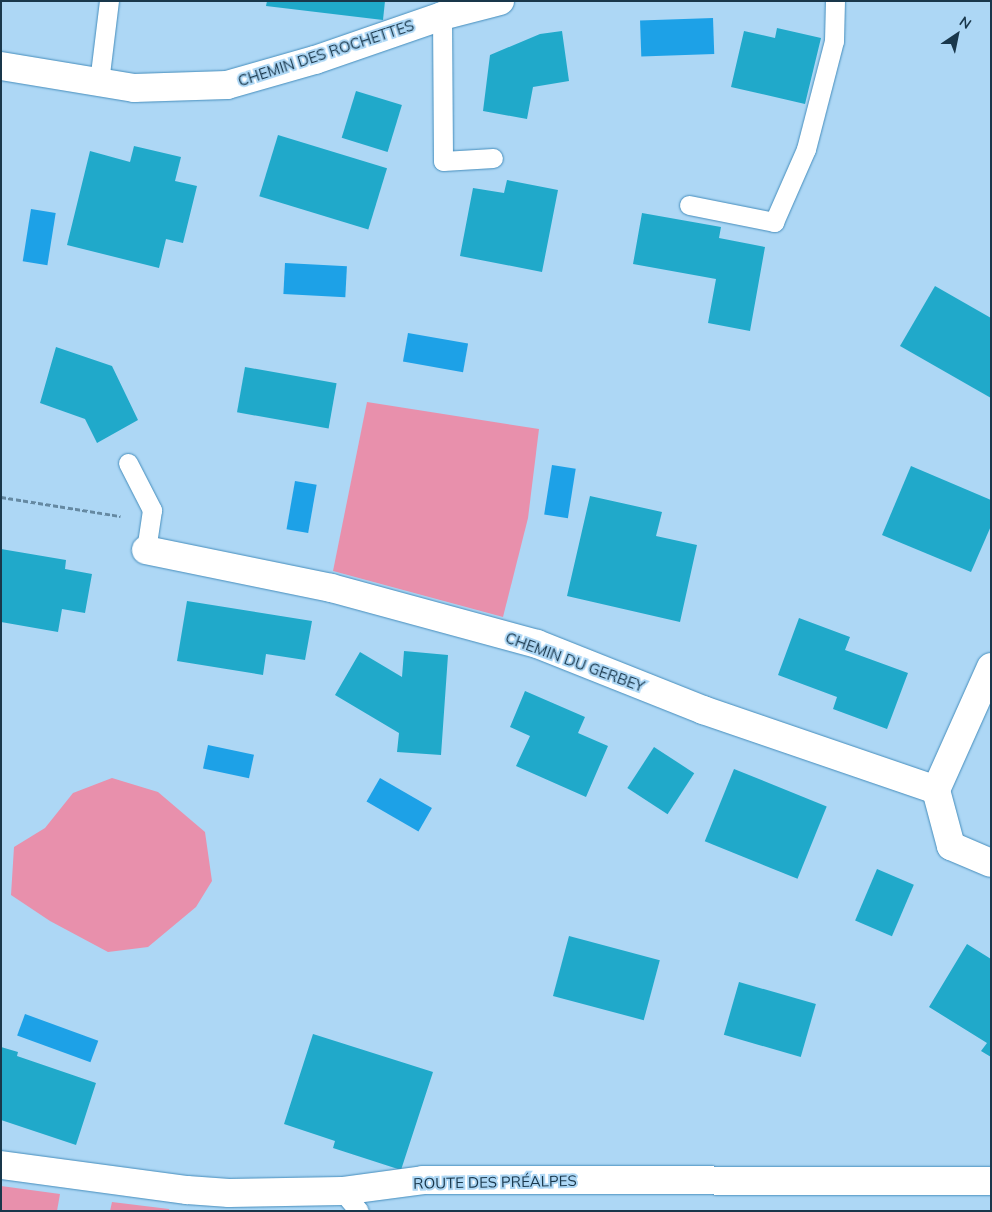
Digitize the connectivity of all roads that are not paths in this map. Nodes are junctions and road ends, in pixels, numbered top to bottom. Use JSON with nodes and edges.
{"nodes":[{"id":1,"x":109,"y":1,"type":"edge"},
{"id":2,"x":500,"y":1,"type":"edge"},
{"id":3,"x":835,"y":1,"type":"edge"},
{"id":4,"x":442,"y":16,"type":"junction"},
{"id":5,"x":1,"y":66,"type":"edge"},
{"id":6,"x":99,"y":82,"type":"junction"},
{"id":7,"x":493,"y":158,"type":"dead end"},
{"id":8,"x":689,"y":205,"type":"dead end"},
{"id":9,"x":128,"y":463,"type":"dead end"},
{"id":10,"x":146,"y":550,"type":"joint"},
{"id":11,"x":991,"y":667,"type":"edge"},
{"id":12,"x":936,"y":790,"type":"junction"},
{"id":13,"x":991,"y":864,"type":"edge"},
{"id":14,"x":1,"y":1164,"type":"edge"},
{"id":15,"x":991,"y":1181,"type":"edge"},
{"id":16,"x":350,"y":1201,"type":"edge"}],
"edges":[{"from":1,"to":6,"type":"lane"},
{"from":2,"to":4,"type":"street","name":"CHEMIN DES ROCHETTES"},
{"from":3,"to":8,"type":"lane"},
{"from":4,"to":6,"type":"street","name":"CHEMIN DES ROCHETTES"},
{"from":4,"to":7,"type":"lane"},
{"from":5,"to":6,"type":"street","name":"CHEMIN DES ROCHETTES"},
{"from":9,"to":10,"type":"lane"},
{"from":10,"to":12,"type":"street","name":"CHEMIN DU GERBEY"},
{"from":11,"to":12,"type":"street"},
{"from":12,"to":13,"type":"street"},
{"from":14,"to":16,"type":"street","name":"ROUTE DES PRÉALPES"},
{"from":15,"to":16,"type":"street","name":"ROUTE DES PRÉALPES"}]}
